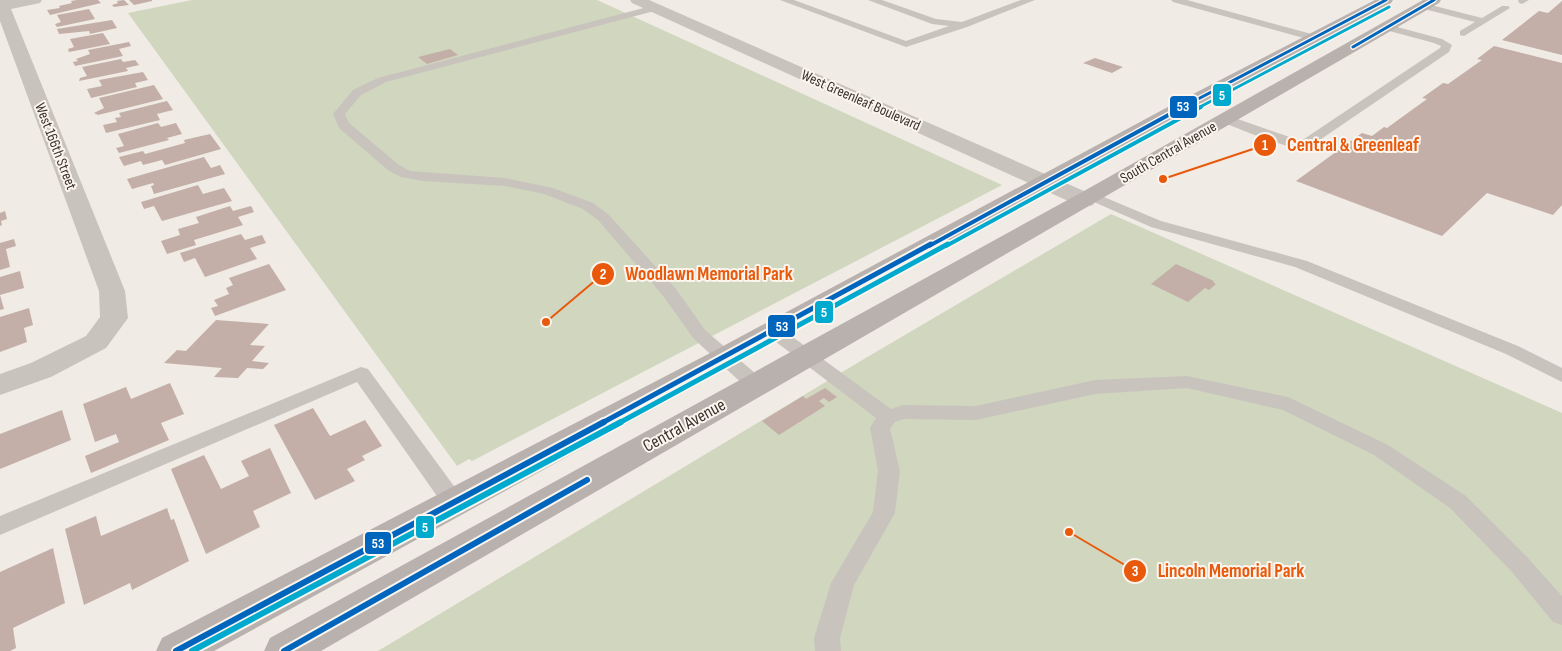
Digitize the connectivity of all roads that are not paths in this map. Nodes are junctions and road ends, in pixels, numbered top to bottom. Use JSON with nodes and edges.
{"nodes":[{"id":1,"x":35,"y":0,"type":"edge"},
{"id":2,"x":785,"y":0,"type":"edge"},
{"id":3,"x":873,"y":0,"type":"edge"},
{"id":4,"x":1030,"y":0,"type":"edge"},
{"id":5,"x":1176,"y":0,"type":"edge"},
{"id":6,"x":1386,"y":0,"type":"edge"},
{"id":7,"x":1,"y":3,"type":"edge"},
{"id":8,"x":1429,"y":3,"type":"edge"},
{"id":9,"x":646,"y":4,"type":"edge"},
{"id":10,"x":1505,"y":8,"type":"dead end"},
{"id":11,"x":1484,"y":20,"type":"junction"},
{"id":12,"x":964,"y":25,"type":"junction"},
{"id":13,"x":1386,"y":27,"type":"junction"},
{"id":14,"x":1464,"y":33,"type":"dead end"},
{"id":15,"x":1315,"y":38,"type":"junction"},
{"id":16,"x":1225,"y":119,"type":"junction"},
{"id":17,"x":1047,"y":183,"type":"junction"},
{"id":18,"x":1088,"y":198,"type":"junction"},
{"id":19,"x":772,"y":331,"type":"junction"},
{"id":20,"x":807,"y":356,"type":"junction"},
{"id":21,"x":724,"y":358,"type":"junction"},
{"id":22,"x":1562,"y":376,"type":"edge"},
{"id":23,"x":0,"y":385,"type":"edge"},
{"id":24,"x":756,"y":385,"type":"junction"},
{"id":25,"x":888,"y":417,"type":"junction"},
{"id":26,"x":454,"y":503,"type":"junction"},
{"id":27,"x":0,"y":526,"type":"edge"},
{"id":28,"x":1562,"y":614,"type":"edge"},
{"id":29,"x":293,"y":649,"type":"edge"},
{"id":30,"x":176,"y":651,"type":"edge"},
{"id":31,"x":828,"y":651,"type":"edge"}],
"edges":[{"from":1,"to":7,"type":"street"},
{"from":2,"to":12,"type":"lane"},
{"from":3,"to":12,"type":"lane"},
{"from":4,"to":12,"type":"lane"},
{"from":5,"to":15,"type":"lane"},
{"from":6,"to":15,"type":"main road","name":"South Central Avenue"},
{"from":7,"to":23,"type":"street","name":"West 166th Street"},
{"from":8,"to":11,"type":"lane"},
{"from":8,"to":13,"type":"main road","name":"South Central Avenue"},
{"from":9,"to":17,"type":"street","name":"West Greenleaf Boulevard"},
{"from":9,"to":21,"type":"lane"},
{"from":10,"to":11,"type":"lane"},
{"from":11,"to":14,"type":"lane"},
{"from":13,"to":16,"type":"main road","name":"South Central Avenue"},
{"from":13,"to":16,"type":"lane"},
{"from":15,"to":17,"type":"main road","name":"South Central Avenue"},
{"from":16,"to":18,"type":"main road","name":"South Central Avenue"},
{"from":17,"to":18,"type":"street","name":"West Greenleaf Boulevard"},
{"from":17,"to":19,"type":"main road","name":"South Central Avenue"},
{"from":18,"to":20,"type":"main road","name":"Central Avenue"},
{"from":18,"to":22,"type":"lane"},
{"from":19,"to":20,"type":"lane"},
{"from":19,"to":21,"type":"main road","name":"South Central Avenue"},
{"from":20,"to":24,"type":"main road","name":"Central Avenue"},
{"from":20,"to":25,"type":"lane"},
{"from":21,"to":24,"type":"lane"},
{"from":21,"to":26,"type":"main road","name":"South Central Avenue"},
{"from":24,"to":29,"type":"main road","name":"Central Avenue"},
{"from":25,"to":28,"type":"lane"},
{"from":25,"to":31,"type":"lane"},
{"from":26,"to":27,"type":"lane"},
{"from":26,"to":30,"type":"main road","name":"South Central Avenue"}]}
